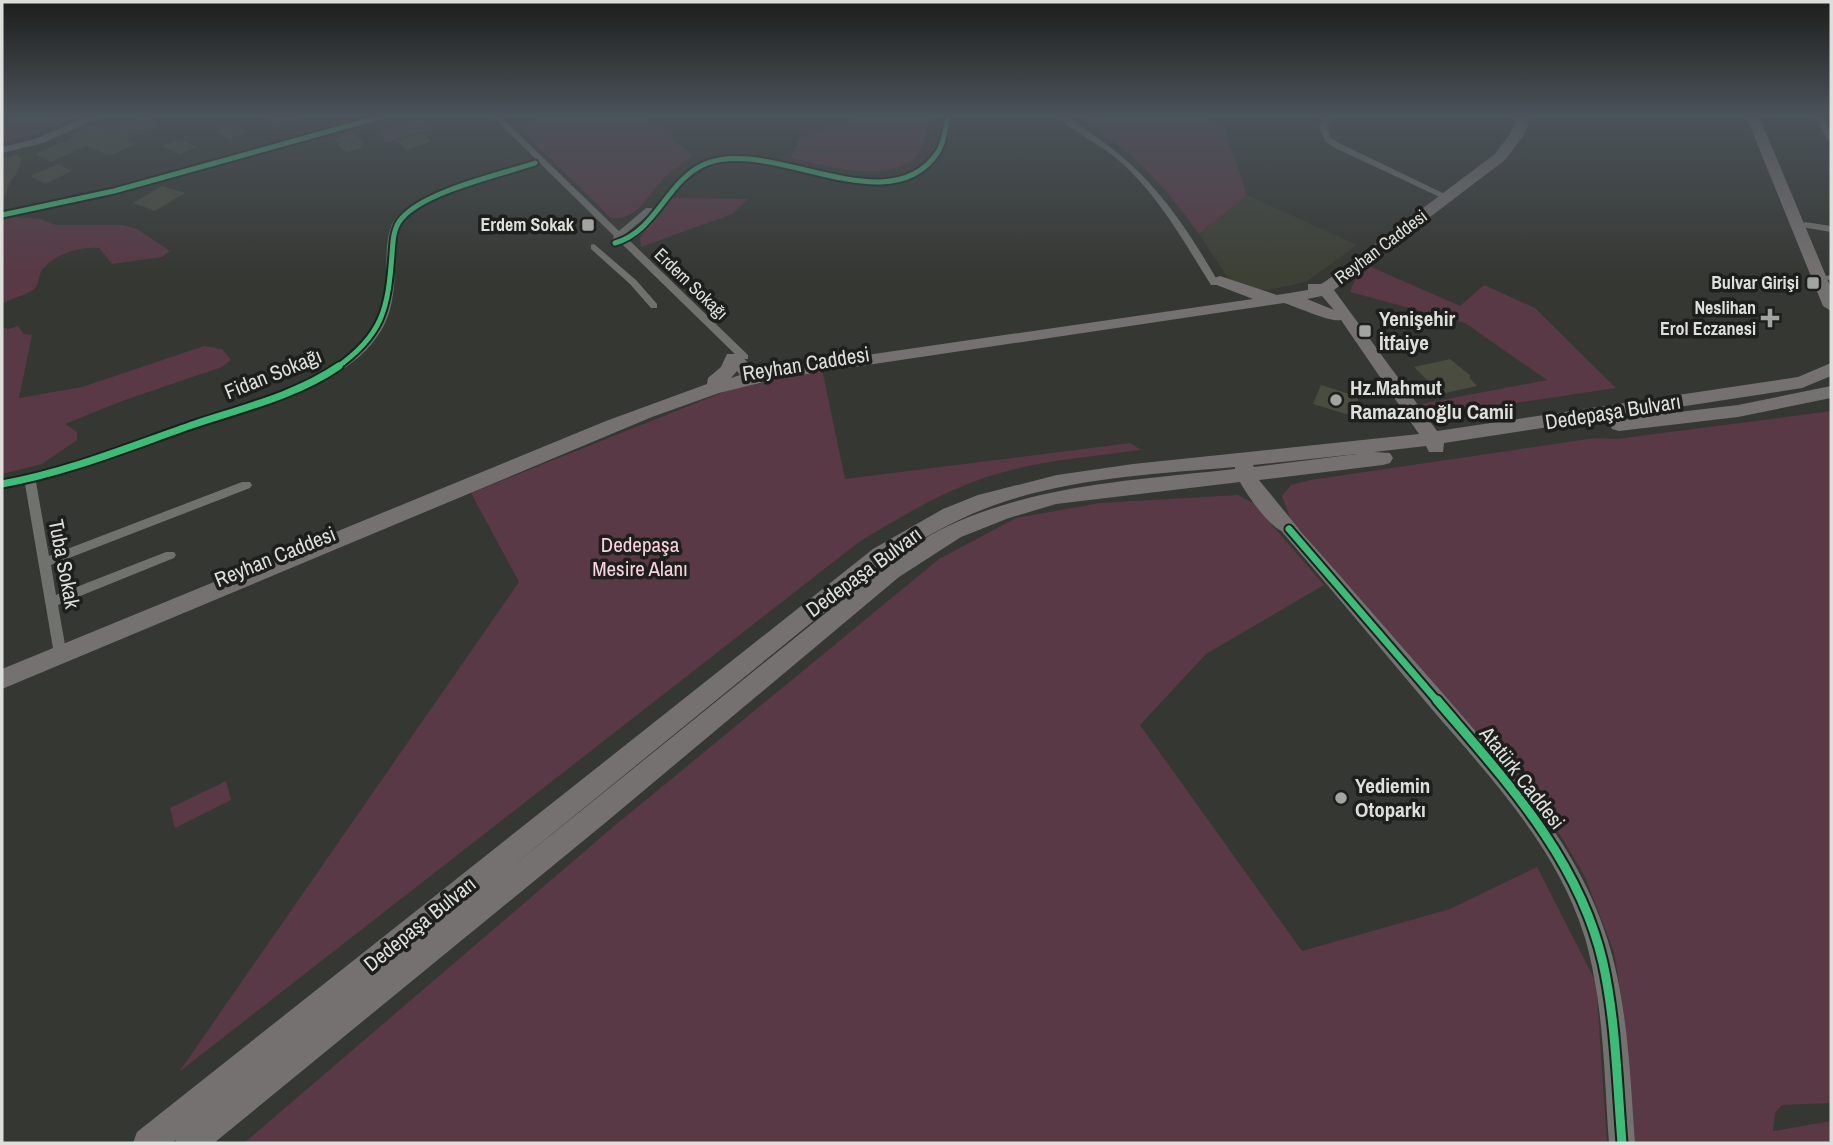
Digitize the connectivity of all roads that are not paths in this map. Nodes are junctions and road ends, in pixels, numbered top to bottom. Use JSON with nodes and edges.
{"nodes":[{"id":1,"x":187,"y":169,"type":"edge"},
{"id":2,"x":515,"y":169,"type":"edge"},
{"id":3,"x":542,"y":169,"type":"edge"},
{"id":4,"x":551,"y":169,"type":"edge"},
{"id":5,"x":685,"y":169,"type":"edge"},
{"id":6,"x":695,"y":169,"type":"edge"},
{"id":7,"x":791,"y":169,"type":"edge"},
{"id":8,"x":816,"y":169,"type":"edge"},
{"id":9,"x":907,"y":169,"type":"edge"},
{"id":10,"x":918,"y":169,"type":"edge"},
{"id":11,"x":1132,"y":169,"type":"edge"},
{"id":12,"x":1139,"y":169,"type":"edge"},
{"id":13,"x":1390,"y":169,"type":"edge"},
{"id":14,"x":1394,"y":169,"type":"edge"},
{"id":15,"x":1467,"y":169,"type":"edge"},
{"id":16,"x":1480,"y":169,"type":"edge"},
{"id":17,"x":1773,"y":169,"type":"edge"},
{"id":18,"x":1783,"y":169,"type":"edge"},
{"id":19,"x":1442,"y":193,"type":"junction"},
{"id":20,"x":3,"y":211,"type":"edge"},
{"id":21,"x":637,"y":221,"type":"junction"},
{"id":22,"x":606,"y":223,"type":"junction"},
{"id":23,"x":1805,"y":225,"type":"junction"},
{"id":24,"x":1831,"y":229,"type":"edge"},
{"id":25,"x":620,"y":242,"type":"junction"},
{"id":26,"x":594,"y":247,"type":"dead end"},
{"id":27,"x":601,"y":256,"type":"junction"},
{"id":28,"x":1344,"y":275,"type":"junction"},
{"id":29,"x":1831,"y":279,"type":"edge"},
{"id":30,"x":1217,"y":282,"type":"junction"},
{"id":31,"x":1318,"y":289,"type":"junction"},
{"id":32,"x":1278,"y":298,"type":"junction"},
{"id":33,"x":1230,"y":304,"type":"junction"},
{"id":34,"x":654,"y":306,"type":"dead end"},
{"id":35,"x":1831,"y":306,"type":"edge"},
{"id":36,"x":1193,"y":307,"type":"junction"},
{"id":37,"x":1334,"y":317,"type":"junction"},
{"id":38,"x":1352,"y":323,"type":"junction"},
{"id":39,"x":746,"y":366,"type":"junction"},
{"id":40,"x":1831,"y":369,"type":"edge"},
{"id":41,"x":1831,"y":392,"type":"edge"},
{"id":42,"x":1831,"y":403,"type":"edge"},
{"id":43,"x":1738,"y":411,"type":"junction"},
{"id":44,"x":1411,"y":417,"type":"junction"},
{"id":45,"x":1478,"y":432,"type":"junction"},
{"id":46,"x":1428,"y":443,"type":"junction"},
{"id":47,"x":1388,"y":444,"type":"junction"},
{"id":48,"x":1308,"y":468,"type":"junction"},
{"id":49,"x":1250,"y":470,"type":"junction"},
{"id":50,"x":30,"y":480,"type":"junction"},
{"id":51,"x":1213,"y":480,"type":"junction"},
{"id":52,"x":2,"y":484,"type":"edge"},
{"id":53,"x":246,"y":485,"type":"dead end"},
{"id":54,"x":1270,"y":503,"type":"junction"},
{"id":55,"x":1289,"y":529,"type":"joint"},
{"id":56,"x":170,"y":555,"type":"dead end"},
{"id":57,"x":44,"y":564,"type":"junction"},
{"id":58,"x":52,"y":602,"type":"junction"},
{"id":59,"x":60,"y":650,"type":"junction"},
{"id":60,"x":2,"y":667,"type":"edge"},
{"id":61,"x":2,"y":679,"type":"edge"},
{"id":62,"x":148,"y":1143,"type":"edge"},
{"id":63,"x":190,"y":1143,"type":"edge"},
{"id":64,"x":1622,"y":1143,"type":"edge"}],
"edges":[{"from":1,"to":20,"type":"street"},
{"from":2,"to":50,"type":"street","name":"Fidan Sokağı"},
{"from":3,"to":25,"type":"street","name":"Erdem Sokağı"},
{"from":4,"to":22,"type":"street","name":"Erdem Sokağı"},
{"from":5,"to":21,"type":"street"},
{"from":6,"to":25,"type":"street"},
{"from":7,"to":10,"type":"street"},
{"from":8,"to":9,"type":"street"},
{"from":11,"to":30,"type":"street"},
{"from":12,"to":30,"type":"street"},
{"from":13,"to":19,"type":"street"},
{"from":14,"to":19,"type":"street"},
{"from":15,"to":19,"type":"main road","name":"Reyhan Caddesi"},
{"from":16,"to":19,"type":"main road","name":"Reyhan Caddesi"},
{"from":17,"to":35,"type":"main road"},
{"from":18,"to":23,"type":"main road"},
{"from":19,"to":28,"type":"main road","name":"Reyhan Caddesi"},
{"from":19,"to":31,"type":"main road","name":"Reyhan Caddesi"},
{"from":21,"to":22,"type":"street"},
{"from":21,"to":25,"type":"street"},
{"from":22,"to":25,"type":"street","name":"Erdem Sokağı"},
{"from":23,"to":24,"type":"street"},
{"from":23,"to":29,"type":"main road"},
{"from":25,"to":27,"type":"street"},
{"from":25,"to":39,"type":"street","name":"Erdem Sokağı"},
{"from":26,"to":27,"type":"street"},
{"from":27,"to":34,"type":"street"},
{"from":28,"to":31,"type":"main road","name":"Reyhan Caddesi"},
{"from":28,"to":38,"type":"main road"},
{"from":30,"to":32,"type":"main road"},
{"from":30,"to":33,"type":"main road"},
{"from":30,"to":36,"type":"main road"},
{"from":31,"to":32,"type":"main road","name":"Reyhan Caddesi"},
{"from":31,"to":37,"type":"main road"},
{"from":31,"to":38,"type":"main road"},
{"from":32,"to":33,"type":"main road","name":"Reyhan Caddesi"},
{"from":32,"to":37,"type":"main road"},
{"from":33,"to":36,"type":"main road","name":"Reyhan Caddesi"},
{"from":33,"to":39,"type":"main road"},
{"from":36,"to":39,"type":"main road","name":"Reyhan Caddesi"},
{"from":37,"to":44,"type":"main road"},
{"from":38,"to":44,"type":"main road"},
{"from":39,"to":59,"type":"main road","name":"Reyhan Caddesi"},
{"from":39,"to":59,"type":"main road","name":"Reyhan Caddesi"},
{"from":40,"to":45,"type":"main road","name":"Dedepaşa Bulvarı"},
{"from":41,"to":43,"type":"main road","name":"Dedepaşa Bulvarı"},
{"from":42,"to":43,"type":"main road"},
{"from":43,"to":46,"type":"main road","name":"Dedepaşa Bulvarı"},
{"from":44,"to":45,"type":"main road"},
{"from":44,"to":46,"type":"main road"},
{"from":44,"to":47,"type":"main road"},
{"from":45,"to":46,"type":"main road","name":"Dedepaşa Bulvarı"},
{"from":46,"to":47,"type":"main road","name":"Dedepaşa Bulvarı"},
{"from":46,"to":48,"type":"main road","name":"Dedepaşa Bulvarı"},
{"from":47,"to":49,"type":"main road","name":"Dedepaşa Bulvarı"},
{"from":48,"to":49,"type":"main road","name":"Dedepaşa Bulvarı"},
{"from":48,"to":54,"type":"main road"},
{"from":49,"to":51,"type":"main road","name":"Dedepaşa Bulvarı"},
{"from":49,"to":54,"type":"main road"},
{"from":49,"to":62,"type":"main road","name":"Dedepaşa Bulvarı"},
{"from":50,"to":52,"type":"street","name":"Fidan Sokağı"},
{"from":50,"to":57,"type":"street","name":"Tuba Sokak"},
{"from":51,"to":54,"type":"main road"},
{"from":51,"to":63,"type":"main road","name":"Dedepaşa Bulvarı"},
{"from":53,"to":57,"type":"street"},
{"from":54,"to":55,"type":"main road"},
{"from":55,"to":64,"type":"street","name":"Atatürk Caddesi"},
{"from":56,"to":58,"type":"street"},
{"from":57,"to":58,"type":"street","name":"Tuba Sokak"},
{"from":58,"to":59,"type":"street","name":"Tuba Sokak"},
{"from":59,"to":60,"type":"main road","name":"Reyhan Caddesi"},
{"from":59,"to":61,"type":"main road","name":"Reyhan Caddesi"}]}
